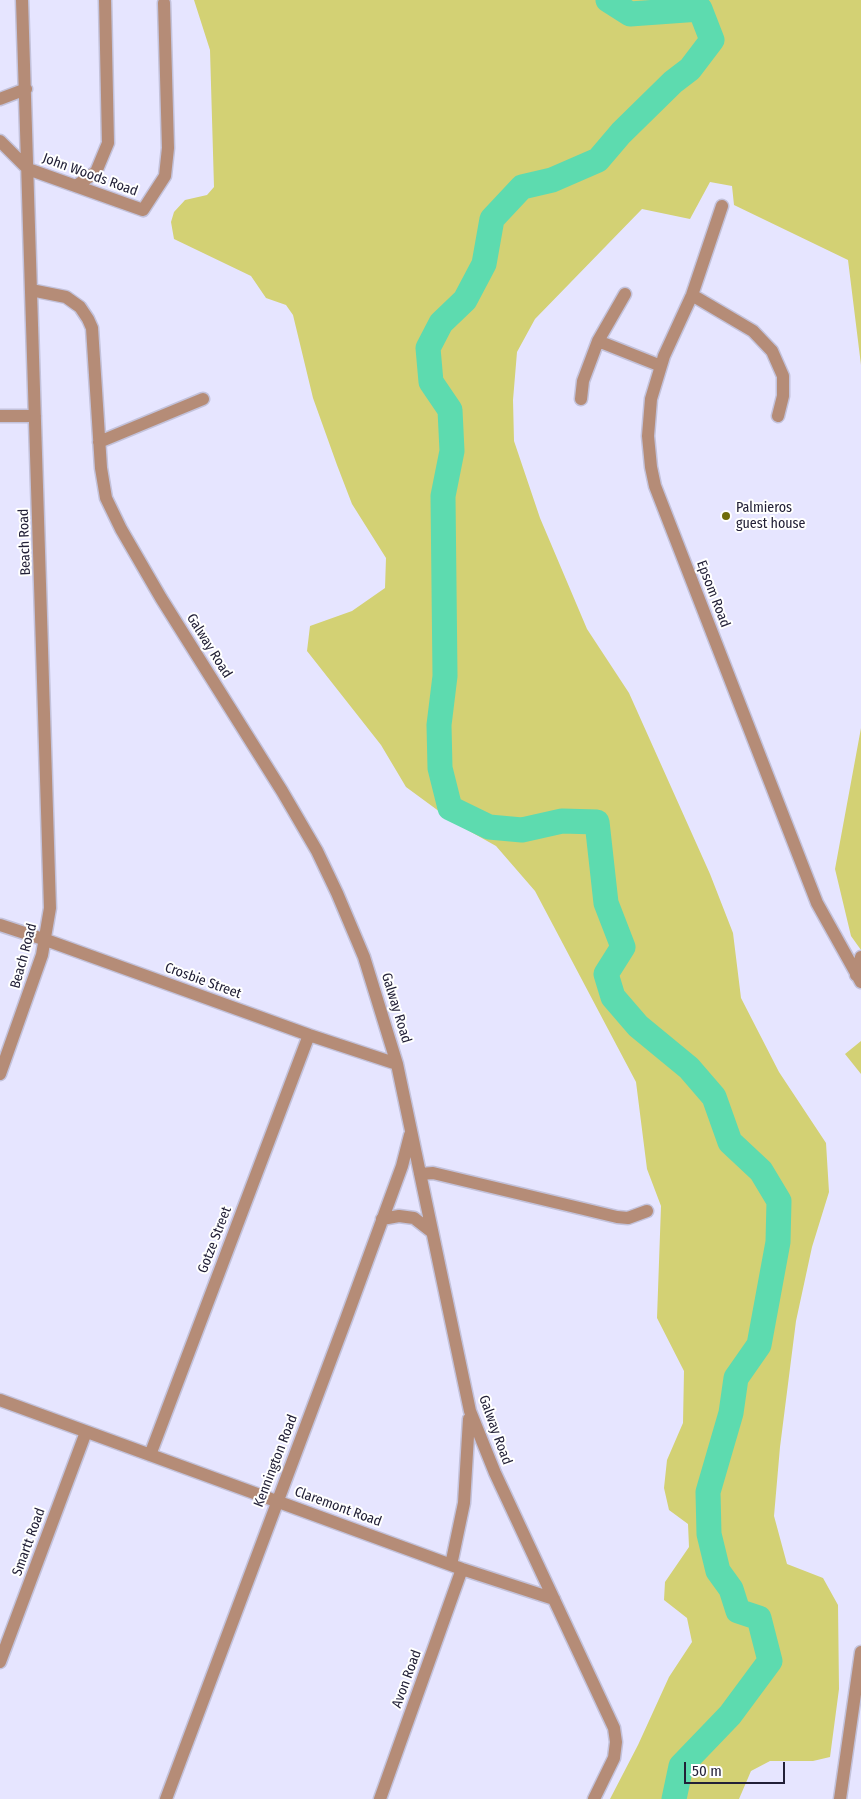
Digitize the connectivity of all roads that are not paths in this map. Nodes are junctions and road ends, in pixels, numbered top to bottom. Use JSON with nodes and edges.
{"nodes":[{"id":1,"x":22,"y":0,"type":"edge"},
{"id":2,"x":105,"y":0,"type":"edge"},
{"id":3,"x":164,"y":3,"type":"dead end"},
{"id":4,"x":26,"y":90,"type":"junction"},
{"id":5,"x":0,"y":99,"type":"edge"},
{"id":6,"x":0,"y":141,"type":"edge"},
{"id":7,"x":28,"y":169,"type":"junction"},
{"id":8,"x":76,"y":186,"type":"junction"},
{"id":9,"x":722,"y":206,"type":"dead end"},
{"id":10,"x":31,"y":290,"type":"junction"},
{"id":11,"x":625,"y":294,"type":"dead end"},
{"id":12,"x":692,"y":295,"type":"junction"},
{"id":13,"x":598,"y":342,"type":"junction"},
{"id":14,"x":661,"y":366,"type":"junction"},
{"id":15,"x":202,"y":399,"type":"dead end"},
{"id":16,"x":581,"y":399,"type":"dead end"},
{"id":17,"x":0,"y":416,"type":"edge"},
{"id":18,"x":35,"y":416,"type":"junction"},
{"id":19,"x":778,"y":416,"type":"dead end"},
{"id":20,"x":99,"y":442,"type":"junction"},
{"id":21,"x":0,"y":925,"type":"edge"},
{"id":22,"x":46,"y":940,"type":"junction"},
{"id":23,"x":861,"y":957,"type":"edge"},
{"id":24,"x":859,"y":978,"type":"edge"},
{"id":25,"x":310,"y":1035,"type":"junction"},
{"id":26,"x":397,"y":1064,"type":"junction"},
{"id":27,"x":0,"y":1074,"type":"edge"},
{"id":28,"x":411,"y":1132,"type":"junction"},
{"id":29,"x":420,"y":1174,"type":"junction"},
{"id":30,"x":647,"y":1211,"type":"dead end"},
{"id":31,"x":382,"y":1219,"type":"junction"},
{"id":32,"x":432,"y":1232,"type":"junction"},
{"id":33,"x":0,"y":1400,"type":"edge"},
{"id":34,"x":470,"y":1411,"type":"junction"},
{"id":35,"x":86,"y":1432,"type":"junction"},
{"id":36,"x":150,"y":1455,"type":"junction"},
{"id":37,"x":276,"y":1500,"type":"junction"},
{"id":38,"x":456,"y":1567,"type":"junction"},
{"id":39,"x":554,"y":1599,"type":"junction"},
{"id":40,"x":861,"y":1652,"type":"edge"},
{"id":41,"x":0,"y":1662,"type":"edge"},
{"id":42,"x":166,"y":1799,"type":"edge"},
{"id":43,"x":380,"y":1799,"type":"edge"},
{"id":44,"x":594,"y":1799,"type":"edge"},
{"id":45,"x":840,"y":1799,"type":"edge"}],
"edges":[{"from":1,"to":4,"type":"street","name":"Beach Road"},
{"from":2,"to":8,"type":"street"},
{"from":3,"to":8,"type":"street","name":"John Woods Road"},
{"from":4,"to":5,"type":"street"},
{"from":4,"to":7,"type":"street","name":"Beach Road"},
{"from":6,"to":7,"type":"street"},
{"from":7,"to":8,"type":"street","name":"John Woods Road"},
{"from":7,"to":10,"type":"street","name":"Beach Road"},
{"from":9,"to":12,"type":"street","name":"Epsom Road"},
{"from":10,"to":18,"type":"street","name":"Beach Road"},
{"from":10,"to":20,"type":"street","name":"Galway Road"},
{"from":11,"to":13,"type":"street"},
{"from":12,"to":14,"type":"street","name":"Epsom Road"},
{"from":12,"to":19,"type":"street"},
{"from":13,"to":14,"type":"street"},
{"from":13,"to":16,"type":"street"},
{"from":14,"to":24,"type":"street","name":"Epsom Road"},
{"from":15,"to":20,"type":"street"},
{"from":17,"to":18,"type":"street"},
{"from":18,"to":22,"type":"street","name":"Beach Road"},
{"from":20,"to":26,"type":"street","name":"Galway Road"},
{"from":21,"to":22,"type":"street","name":"Crosbie Street"},
{"from":22,"to":25,"type":"street","name":"Crosbie Street"},
{"from":22,"to":27,"type":"street","name":"Beach Road"},
{"from":23,"to":24,"type":"street"},
{"from":25,"to":26,"type":"street","name":"Crosbie Street"},
{"from":25,"to":36,"type":"street","name":"Gotze Street"},
{"from":26,"to":28,"type":"street","name":"Galway Road"},
{"from":28,"to":29,"type":"street","name":"Galway Road"},
{"from":28,"to":31,"type":"street","name":"Kennington Road"},
{"from":29,"to":30,"type":"street"},
{"from":29,"to":32,"type":"street","name":"Galway Road"},
{"from":31,"to":32,"type":"street"},
{"from":31,"to":37,"type":"street","name":"Kennington Road"},
{"from":32,"to":34,"type":"street","name":"Galway Road"},
{"from":33,"to":35,"type":"street","name":"Claremont Road"},
{"from":34,"to":38,"type":"street","name":"Avon Road"},
{"from":34,"to":39,"type":"street","name":"Galway Road"},
{"from":35,"to":36,"type":"street","name":"Claremont Road"},
{"from":35,"to":41,"type":"street","name":"Smartt Road"},
{"from":36,"to":37,"type":"street","name":"Claremont Road"},
{"from":37,"to":38,"type":"street","name":"Claremont Road"},
{"from":37,"to":42,"type":"street","name":"Kennington Road"},
{"from":38,"to":39,"type":"street","name":"Claremont Road"},
{"from":38,"to":43,"type":"street","name":"Avon Road"},
{"from":39,"to":44,"type":"street","name":"Galway Road"},
{"from":40,"to":45,"type":"street"}]}
